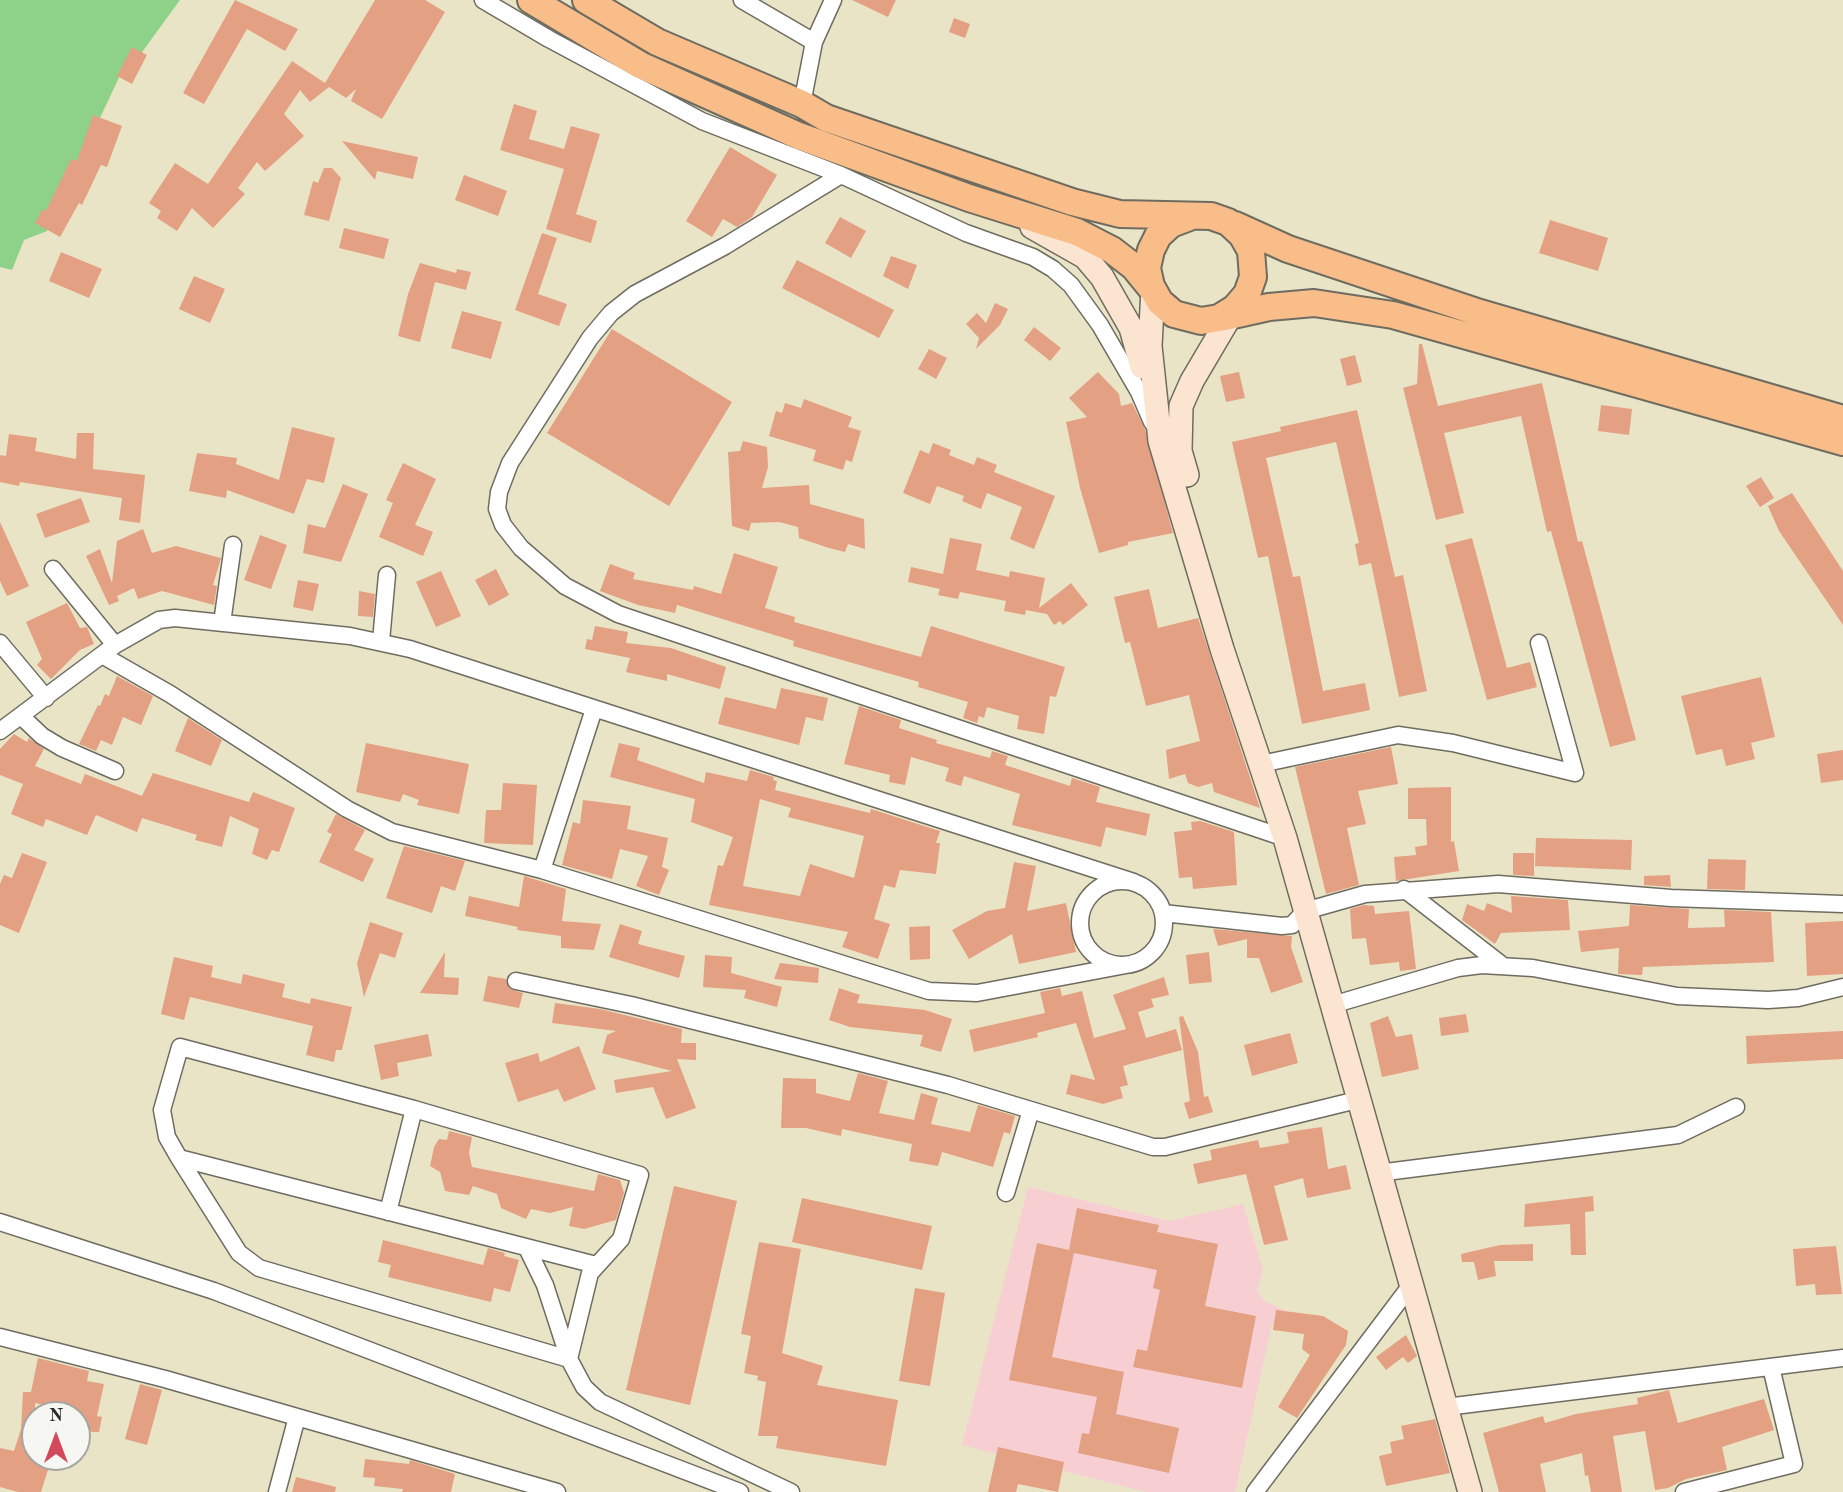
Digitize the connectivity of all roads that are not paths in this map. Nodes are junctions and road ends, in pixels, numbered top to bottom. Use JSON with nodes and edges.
{"nodes":[{"id":1,"x":483,"y":0,"type":"edge"},
{"id":2,"x":531,"y":0,"type":"edge"},
{"id":3,"x":586,"y":0,"type":"edge"},
{"id":4,"x":742,"y":0,"type":"edge"},
{"id":5,"x":833,"y":0,"type":"edge"},
{"id":6,"x":814,"y":42,"type":"junction"},
{"id":7,"x":802,"y":104,"type":"junction"},
{"id":8,"x":841,"y":174,"type":"junction"},
{"id":9,"x":969,"y":198,"type":"junction"},
{"id":10,"x":1192,"y":216,"type":"junction"},
{"id":11,"x":1228,"y":222,"type":"junction"},
{"id":12,"x":1153,"y":289,"type":"junction"},
{"id":13,"x":1228,"y":314,"type":"junction"},
{"id":14,"x":1843,"y":419,"type":"edge"},
{"id":15,"x":1160,"y":441,"type":"junction"},
{"id":16,"x":1843,"y":442,"type":"edge"},
{"id":17,"x":233,"y":545,"type":"dead end"},
{"id":18,"x":53,"y":569,"type":"dead end"},
{"id":19,"x":387,"y":575,"type":"dead end"},
{"id":20,"x":222,"y":623,"type":"junction"},
{"id":21,"x":381,"y":641,"type":"junction"},
{"id":22,"x":0,"y":643,"type":"edge"},
{"id":23,"x":1539,"y":643,"type":"dead end"},
{"id":24,"x":109,"y":650,"type":"junction"},
{"id":25,"x":46,"y":698,"type":"junction"},
{"id":26,"x":594,"y":709,"type":"junction"},
{"id":27,"x":22,"y":717,"type":"junction"},
{"id":28,"x":0,"y":731,"type":"edge"},
{"id":29,"x":1259,"y":757,"type":"junction"},
{"id":30,"x":115,"y":771,"type":"dead end"},
{"id":31,"x":1285,"y":838,"type":"junction"},
{"id":32,"x":542,"y":870,"type":"junction"},
{"id":33,"x":1134,"y":882,"type":"junction"},
{"id":34,"x":1404,"y":890,"type":"junction"},
{"id":35,"x":1843,"y":904,"type":"edge"},
{"id":36,"x":1305,"y":911,"type":"junction"},
{"id":37,"x":1163,"y":913,"type":"junction"},
{"id":38,"x":1126,"y":965,"type":"junction"},
{"id":39,"x":1502,"y":965,"type":"junction"},
{"id":40,"x":516,"y":981,"type":"dead end"},
{"id":41,"x":1843,"y":987,"type":"edge"},
{"id":42,"x":1332,"y":1005,"type":"junction"},
{"id":43,"x":1357,"y":1100,"type":"junction"},
{"id":44,"x":1736,"y":1107,"type":"dead end"},
{"id":45,"x":414,"y":1109,"type":"junction"},
{"id":46,"x":1031,"y":1110,"type":"junction"},
{"id":47,"x":179,"y":1158,"type":"junction"},
{"id":48,"x":1378,"y":1173,"type":"junction"},
{"id":49,"x":1006,"y":1193,"type":"dead end"},
{"id":50,"x":388,"y":1212,"type":"junction"},
{"id":51,"x":0,"y":1222,"type":"edge"},
{"id":52,"x":527,"y":1248,"type":"junction"},
{"id":53,"x":596,"y":1265,"type":"junction"},
{"id":54,"x":1411,"y":1285,"type":"junction"},
{"id":55,"x":0,"y":1338,"type":"edge"},
{"id":56,"x":1843,"y":1358,"type":"edge"},
{"id":57,"x":569,"y":1359,"type":"junction"},
{"id":58,"x":1771,"y":1367,"type":"junction"},
{"id":59,"x":1446,"y":1407,"type":"junction"},
{"id":60,"x":297,"y":1417,"type":"junction"},
{"id":61,"x":277,"y":1492,"type":"edge"},
{"id":62,"x":557,"y":1492,"type":"edge"},
{"id":63,"x":740,"y":1492,"type":"edge"},
{"id":64,"x":791,"y":1492,"type":"edge"},
{"id":65,"x":1255,"y":1492,"type":"edge"},
{"id":66,"x":1470,"y":1492,"type":"edge"},
{"id":67,"x":1684,"y":1492,"type":"edge"}],
"edges":[{"from":1,"to":8,"type":"street"},
{"from":2,"to":9,"type":"highway"},
{"from":3,"to":7,"type":"highway"},
{"from":4,"to":6,"type":"street"},
{"from":5,"to":6,"type":"street"},
{"from":6,"to":7,"type":"street"},
{"from":7,"to":10,"type":"highway"},
{"from":8,"to":15,"type":"street"},
{"from":8,"to":31,"type":"street"},
{"from":9,"to":12,"type":"highway"},
{"from":9,"to":15,"type":"main road"},
{"from":10,"to":11,"type":"highway"},
{"from":10,"to":12,"type":"highway"},
{"from":11,"to":13,"type":"highway"},
{"from":11,"to":14,"type":"highway"},
{"from":12,"to":13,"type":"highway"},
{"from":12,"to":15,"type":"main road"},
{"from":13,"to":16,"type":"highway"},
{"from":13,"to":29,"type":"main road"},
{"from":15,"to":29,"type":"main road"},
{"from":17,"to":20,"type":"street"},
{"from":18,"to":24,"type":"street"},
{"from":19,"to":21,"type":"street"},
{"from":20,"to":21,"type":"street"},
{"from":20,"to":24,"type":"street"},
{"from":21,"to":26,"type":"street"},
{"from":22,"to":25,"type":"street"},
{"from":23,"to":29,"type":"street"},
{"from":24,"to":25,"type":"street"},
{"from":24,"to":32,"type":"street"},
{"from":25,"to":27,"type":"street"},
{"from":26,"to":32,"type":"street"},
{"from":26,"to":33,"type":"street"},
{"from":27,"to":28,"type":"street"},
{"from":27,"to":30,"type":"street"},
{"from":29,"to":31,"type":"main road"},
{"from":31,"to":36,"type":"main road"},
{"from":32,"to":38,"type":"street"},
{"from":33,"to":37,"type":"street"},
{"from":33,"to":38,"type":"street"},
{"from":34,"to":35,"type":"street"},
{"from":34,"to":36,"type":"street"},
{"from":34,"to":39,"type":"street"},
{"from":36,"to":37,"type":"street"},
{"from":36,"to":42,"type":"main road"},
{"from":37,"to":38,"type":"street"},
{"from":39,"to":41,"type":"street"},
{"from":39,"to":42,"type":"street"},
{"from":40,"to":46,"type":"street"},
{"from":42,"to":43,"type":"main road"},
{"from":43,"to":46,"type":"street"},
{"from":43,"to":48,"type":"main road"},
{"from":44,"to":48,"type":"street"},
{"from":45,"to":47,"type":"street"},
{"from":45,"to":50,"type":"street"},
{"from":45,"to":53,"type":"street"},
{"from":46,"to":49,"type":"street"},
{"from":47,"to":50,"type":"street"},
{"from":47,"to":57,"type":"street"},
{"from":48,"to":54,"type":"main road"},
{"from":50,"to":52,"type":"street"},
{"from":51,"to":63,"type":"street"},
{"from":52,"to":53,"type":"street"},
{"from":52,"to":57,"type":"street"},
{"from":53,"to":57,"type":"street"},
{"from":54,"to":59,"type":"main road"},
{"from":54,"to":65,"type":"street"},
{"from":55,"to":60,"type":"street"},
{"from":56,"to":58,"type":"street"},
{"from":57,"to":64,"type":"street"},
{"from":58,"to":59,"type":"street"},
{"from":58,"to":67,"type":"street"},
{"from":59,"to":66,"type":"main road"},
{"from":60,"to":61,"type":"street"},
{"from":60,"to":62,"type":"street"}]}
